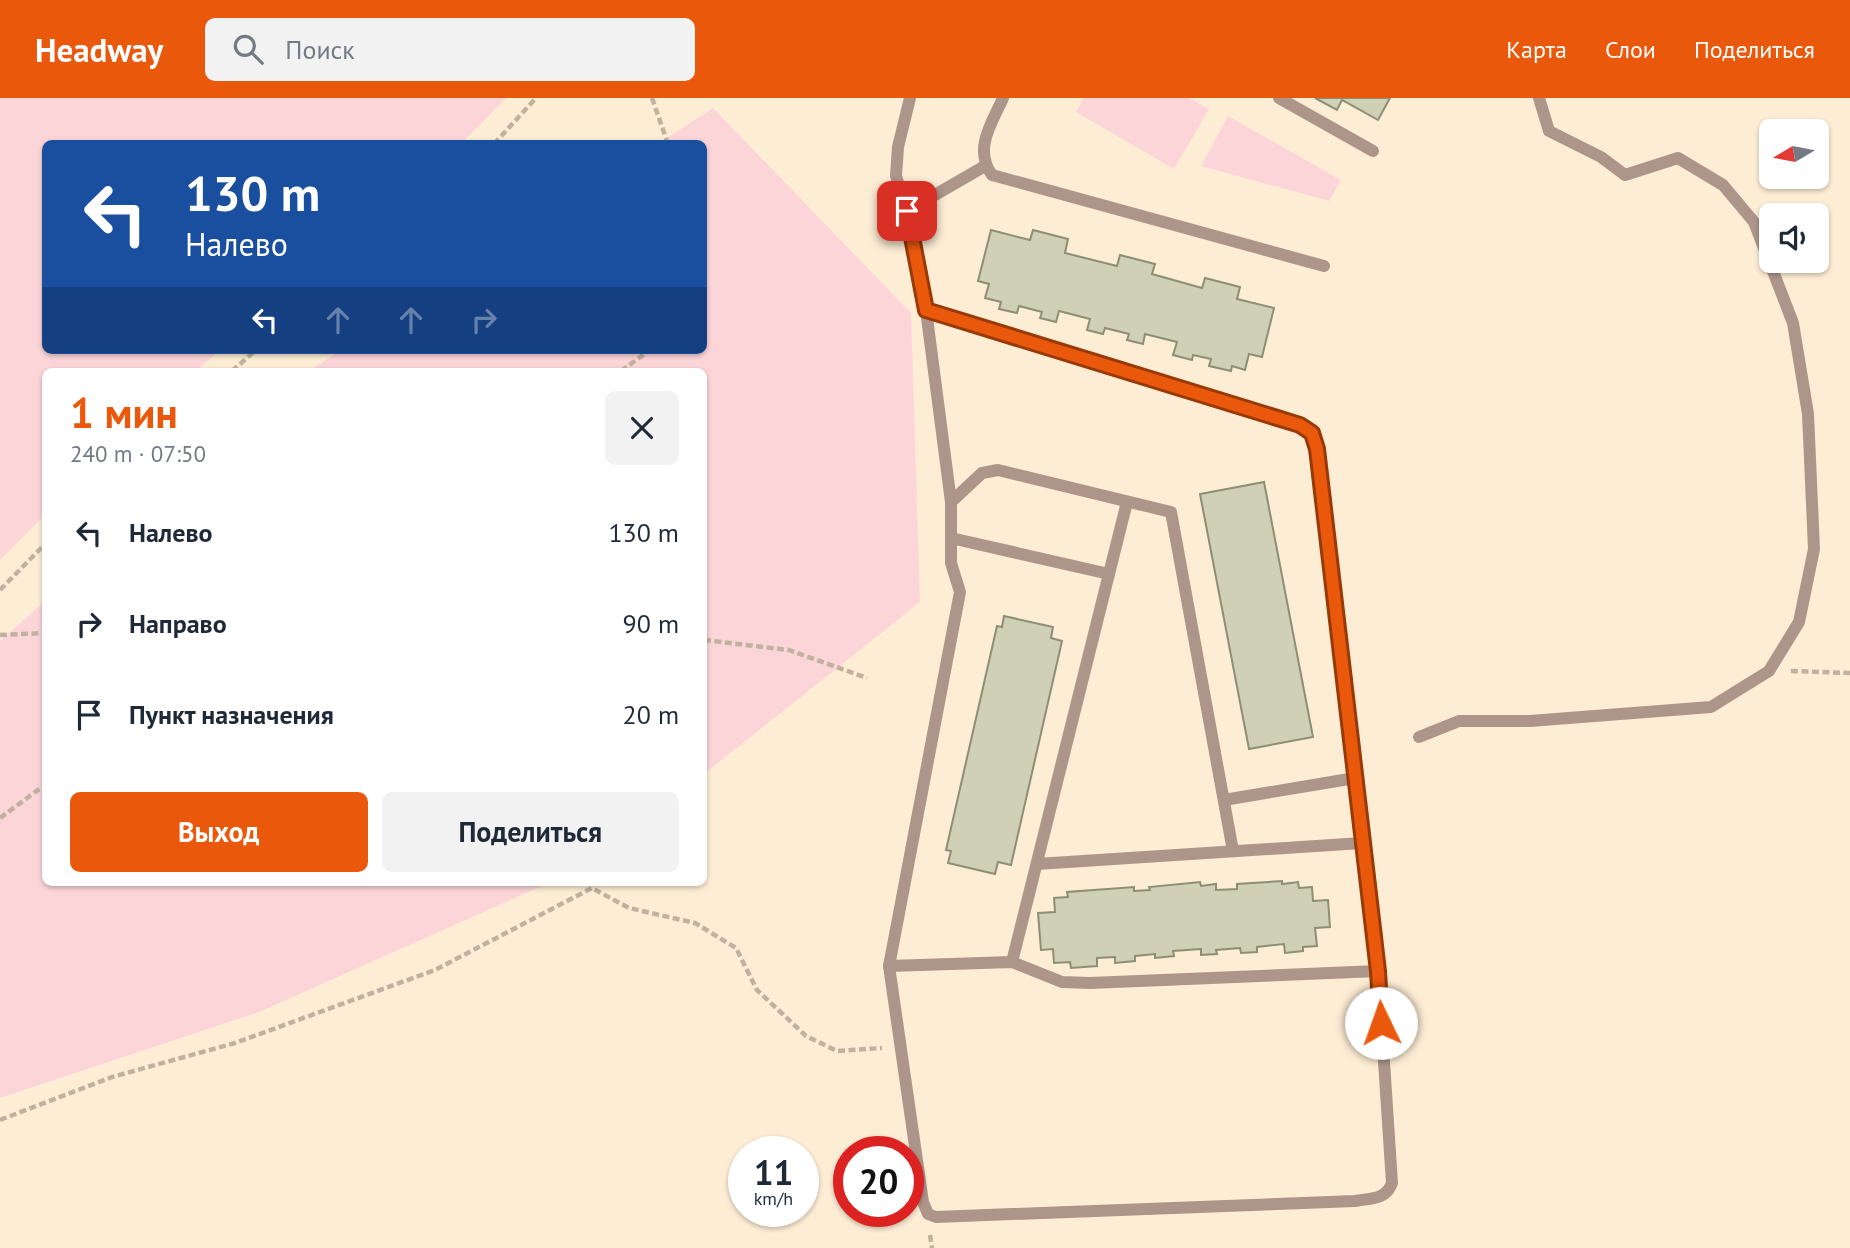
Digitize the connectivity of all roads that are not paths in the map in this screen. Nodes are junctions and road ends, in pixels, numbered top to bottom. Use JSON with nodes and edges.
{"nodes":[{"id":1,"x":910,"y":98,"type":"edge"},
{"id":2,"x":1003,"y":98,"type":"edge"},
{"id":3,"x":1279,"y":98,"type":"edge"},
{"id":4,"x":1539,"y":98,"type":"edge"},
{"id":5,"x":1373,"y":151,"type":"dead end"},
{"id":6,"x":985,"y":166,"type":"junction"},
{"id":7,"x":907,"y":211,"type":"junction"},
{"id":8,"x":1324,"y":266,"type":"dead end"},
{"id":9,"x":926,"y":310,"type":"junction"},
{"id":10,"x":951,"y":502,"type":"junction"},
{"id":11,"x":1127,"y":502,"type":"junction"},
{"id":12,"x":951,"y":538,"type":"junction"},
{"id":13,"x":1110,"y":574,"type":"junction"},
{"id":14,"x":1419,"y":737,"type":"dead end"},
{"id":15,"x":1354,"y":778,"type":"junction"},
{"id":16,"x":1223,"y":800,"type":"junction"},
{"id":17,"x":1362,"y":843,"type":"junction"},
{"id":18,"x":1233,"y":851,"type":"junction"},
{"id":19,"x":1037,"y":864,"type":"junction"},
{"id":20,"x":1012,"y":962,"type":"junction"},
{"id":21,"x":889,"y":966,"type":"junction"},
{"id":22,"x":1378,"y":971,"type":"junction"}],
"edges":[{"from":1,"to":7,"type":"lane"},
{"from":2,"to":6,"type":"lane"},
{"from":3,"to":5,"type":"lane"},
{"from":4,"to":14,"type":"lane"},
{"from":6,"to":7,"type":"lane"},
{"from":6,"to":8,"type":"lane"},
{"from":7,"to":9,"type":"lane"},
{"from":9,"to":10,"type":"lane"},
{"from":9,"to":15,"type":"lane"},
{"from":10,"to":11,"type":"lane"},
{"from":10,"to":12,"type":"lane"},
{"from":11,"to":13,"type":"lane"},
{"from":11,"to":16,"type":"lane"},
{"from":12,"to":13,"type":"lane"},
{"from":12,"to":21,"type":"lane"},
{"from":13,"to":19,"type":"lane"},
{"from":15,"to":16,"type":"lane"},
{"from":15,"to":17,"type":"lane"},
{"from":16,"to":18,"type":"lane"},
{"from":17,"to":18,"type":"lane"},
{"from":17,"to":22,"type":"lane"},
{"from":18,"to":19,"type":"lane"},
{"from":19,"to":20,"type":"lane"},
{"from":20,"to":21,"type":"lane"},
{"from":20,"to":22,"type":"lane"},
{"from":21,"to":22,"type":"lane"}]}
